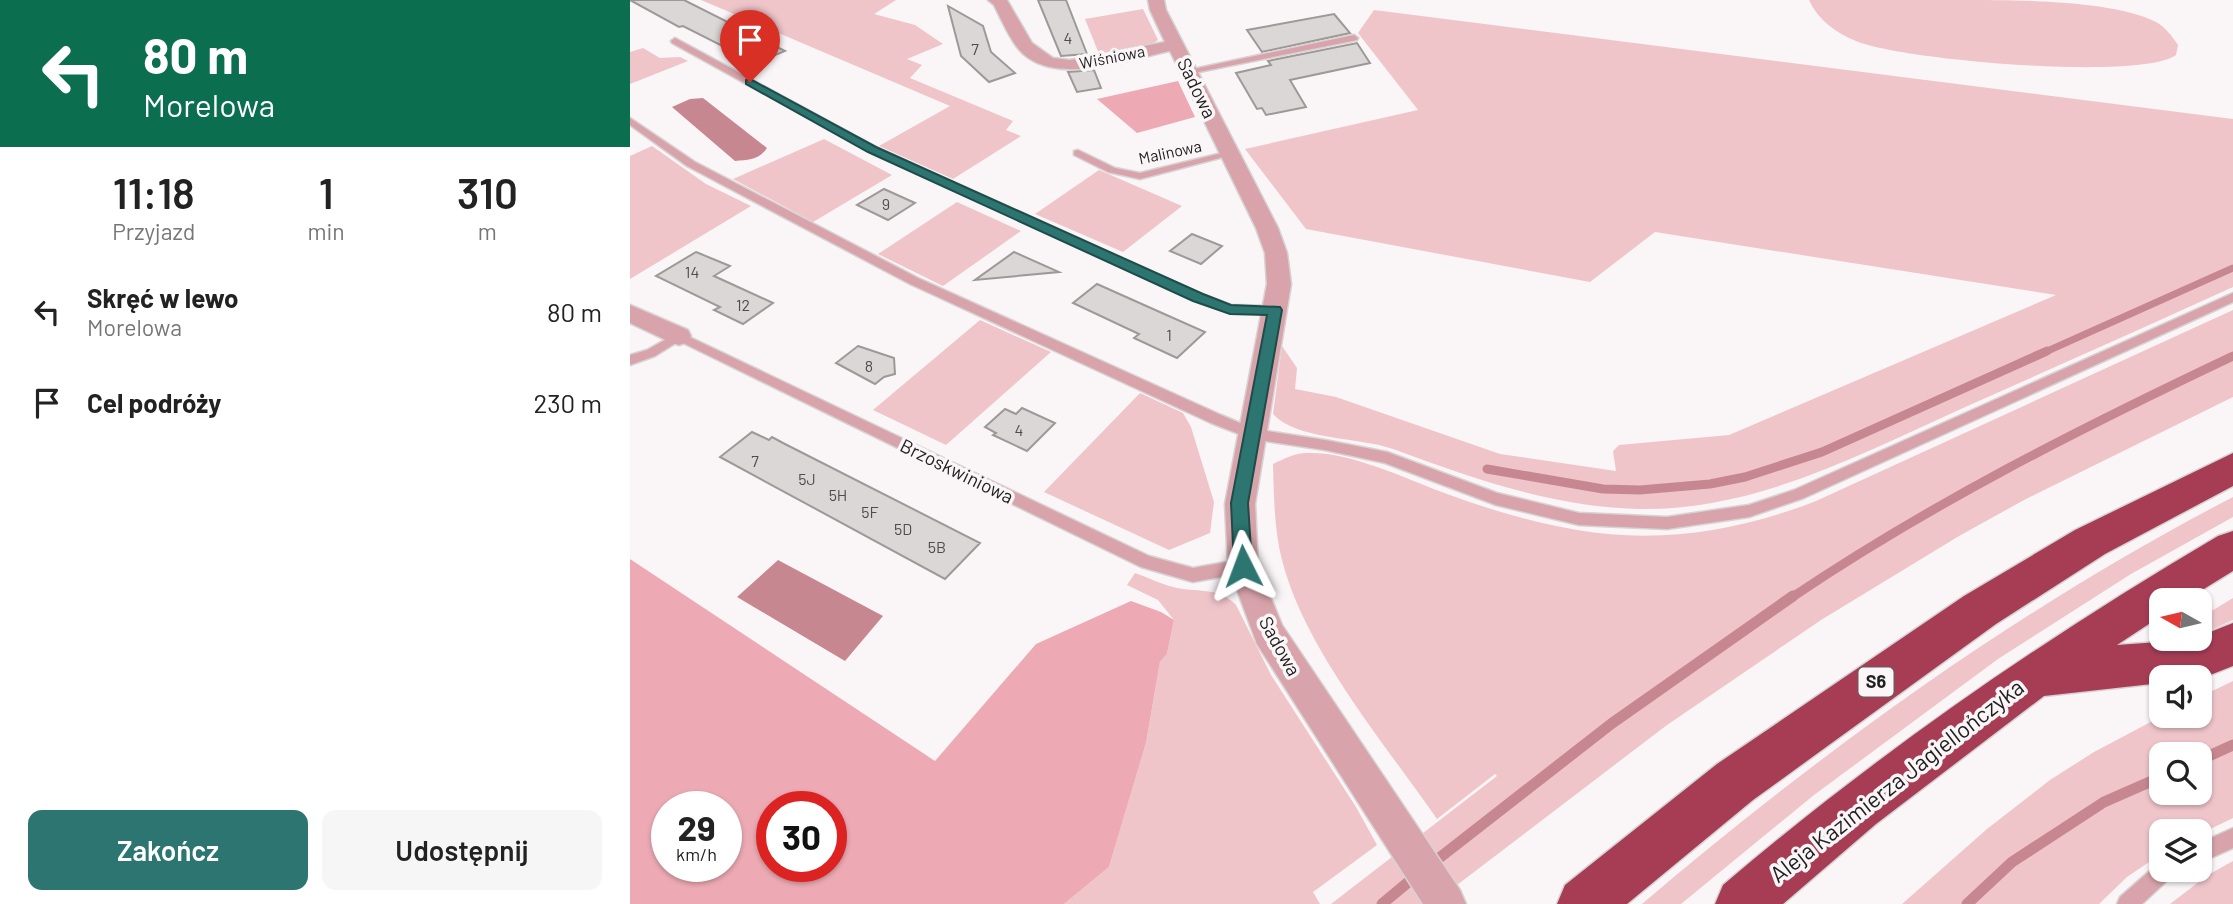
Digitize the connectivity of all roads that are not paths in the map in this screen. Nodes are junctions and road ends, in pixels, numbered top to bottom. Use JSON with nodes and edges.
{"nodes":[{"id":1,"x":996,"y":0,"type":"edge"},
{"id":2,"x":1156,"y":0,"type":"edge"},
{"id":3,"x":1354,"y":38,"type":"dead end"},
{"id":4,"x":675,"y":41,"type":"dead end"},
{"id":5,"x":1176,"y":45,"type":"junction"},
{"id":6,"x":1189,"y":71,"type":"junction"},
{"id":7,"x":630,"y":121,"type":"edge"},
{"id":8,"x":1078,"y":153,"type":"dead end"},
{"id":9,"x":1230,"y":154,"type":"junction"},
{"id":10,"x":2233,"y":297,"type":"edge"},
{"id":11,"x":1275,"y":310,"type":"junction"},
{"id":12,"x":630,"y":313,"type":"edge"},
{"id":13,"x":679,"y":336,"type":"junction"},
{"id":14,"x":630,"y":360,"type":"edge"},
{"id":15,"x":1252,"y":434,"type":"junction"},
{"id":16,"x":2233,"y":455,"type":"edge"},
{"id":17,"x":2233,"y":468,"type":"edge"},
{"id":18,"x":2189,"y":490,"type":"junction"},
{"id":19,"x":2233,"y":549,"type":"edge"},
{"id":20,"x":1243,"y":566,"type":"junction"},
{"id":21,"x":2233,"y":644,"type":"edge"},
{"id":22,"x":2033,"y":675,"type":"junction"},
{"id":23,"x":2233,"y":838,"type":"edge"},
{"id":24,"x":2212,"y":848,"type":"edge"},
{"id":25,"x":2151,"y":882,"type":"edge"},
{"id":26,"x":1446,"y":904,"type":"edge"},
{"id":27,"x":1584,"y":904,"type":"edge"},
{"id":28,"x":1742,"y":904,"type":"edge"},
{"id":29,"x":2127,"y":904,"type":"edge"}],
"edges":[{"from":1,"to":5,"type":"street","name":"Wiśniowa"},
{"from":2,"to":5,"type":"street","name":"Sadowa"},
{"from":3,"to":6,"type":"lane"},
{"from":4,"to":11,"type":"lane"},
{"from":5,"to":6,"type":"street","name":"Sadowa"},
{"from":6,"to":9,"type":"street","name":"Sadowa"},
{"from":7,"to":15,"type":"lane"},
{"from":8,"to":9,"type":"lane","name":"Malinowa"},
{"from":9,"to":11,"type":"street","name":"Sadowa"},
{"from":10,"to":15,"type":"lane"},
{"from":11,"to":15,"type":"street","name":"Sadowa"},
{"from":12,"to":13,"type":"street","name":"Brzoskwiniowa"},
{"from":13,"to":14,"type":"lane"},
{"from":13,"to":20,"type":"lane","name":"Brzoskwiniowa"},
{"from":15,"to":20,"type":"street","name":"Sadowa"},
{"from":16,"to":18,"type":"highway"},
{"from":17,"to":18,"type":"highway","number":"S6"},
{"from":18,"to":27,"type":"highway","number":"S6"},
{"from":19,"to":22,"type":"highway","name":"Aleja Kazimierza Jagiellończyka"},
{"from":20,"to":26,"type":"street","name":"Sadowa"},
{"from":21,"to":22,"type":"highway"},
{"from":22,"to":28,"type":"highway","name":"Aleja Kazimierza Jagiellończyka"},
{"from":23,"to":24,"type":"lane"},
{"from":25,"to":29,"type":"lane"}]}
